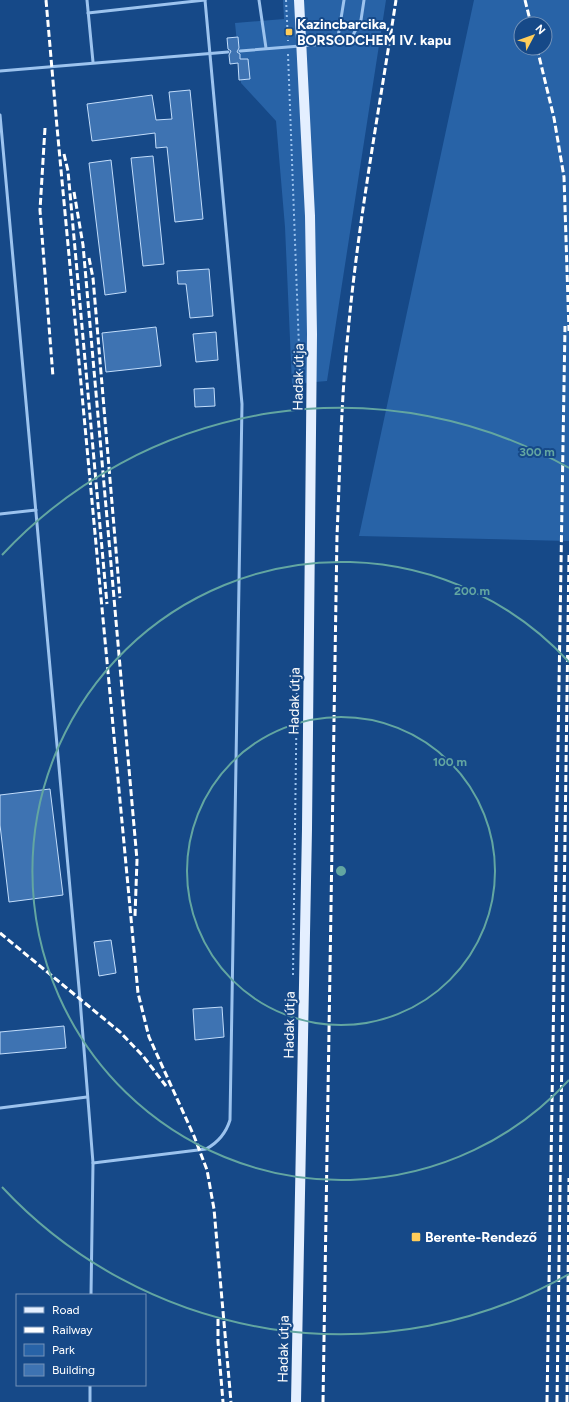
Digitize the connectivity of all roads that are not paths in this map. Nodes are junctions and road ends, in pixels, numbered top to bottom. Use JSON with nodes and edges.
{"nodes":[{"id":1,"x":87,"y":0,"type":"edge"},
{"id":2,"x":205,"y":0,"type":"edge"},
{"id":3,"x":259,"y":0,"type":"edge"},
{"id":4,"x":299,"y":0,"type":"edge"},
{"id":5,"x":344,"y":0,"type":"edge"},
{"id":6,"x":364,"y":0,"type":"edge"},
{"id":7,"x":88,"y":13,"type":"junction"},
{"id":8,"x":337,"y":43,"type":"junction"},
{"id":9,"x":302,"y":45,"type":"junction"},
{"id":10,"x":266,"y":48,"type":"junction"},
{"id":11,"x":240,"y":51,"type":"dead end"},
{"id":12,"x":228,"y":52,"type":"dead end"},
{"id":13,"x":211,"y":53,"type":"junction"},
{"id":14,"x":93,"y":62,"type":"junction"},
{"id":15,"x":0,"y":71,"type":"edge"},
{"id":16,"x":0,"y":115,"type":"edge"},
{"id":17,"x":36,"y":510,"type":"junction"},
{"id":18,"x":0,"y":514,"type":"edge"},
{"id":19,"x":88,"y":1097,"type":"junction"},
{"id":20,"x":0,"y":1108,"type":"edge"},
{"id":21,"x":93,"y":1163,"type":"junction"},
{"id":22,"x":91,"y":1294,"type":"edge"},
{"id":23,"x":90,"y":1386,"type":"edge"},
{"id":24,"x":90,"y":1402,"type":"edge"},
{"id":25,"x":296,"y":1402,"type":"edge"}],
"edges":[{"from":1,"to":7,"type":"lane"},
{"from":2,"to":7,"type":"lane"},
{"from":2,"to":13,"type":"lane"},
{"from":3,"to":10,"type":"lane"},
{"from":4,"to":9,"type":"main road","name":"Hadak útja"},
{"from":5,"to":8,"type":"lane"},
{"from":6,"to":8,"type":"lane"},
{"from":7,"to":14,"type":"lane"},
{"from":8,"to":9,"type":"lane"},
{"from":9,"to":10,"type":"lane"},
{"from":9,"to":25,"type":"main road","name":"Hadak útja"},
{"from":10,"to":11,"type":"lane"},
{"from":12,"to":13,"type":"lane"},
{"from":13,"to":14,"type":"lane"},
{"from":13,"to":21,"type":"lane"},
{"from":14,"to":15,"type":"lane"},
{"from":16,"to":17,"type":"lane"},
{"from":17,"to":18,"type":"lane"},
{"from":17,"to":19,"type":"lane"},
{"from":19,"to":20,"type":"lane"},
{"from":19,"to":21,"type":"lane"},
{"from":21,"to":22,"type":"lane"},
{"from":23,"to":24,"type":"lane"}]}
